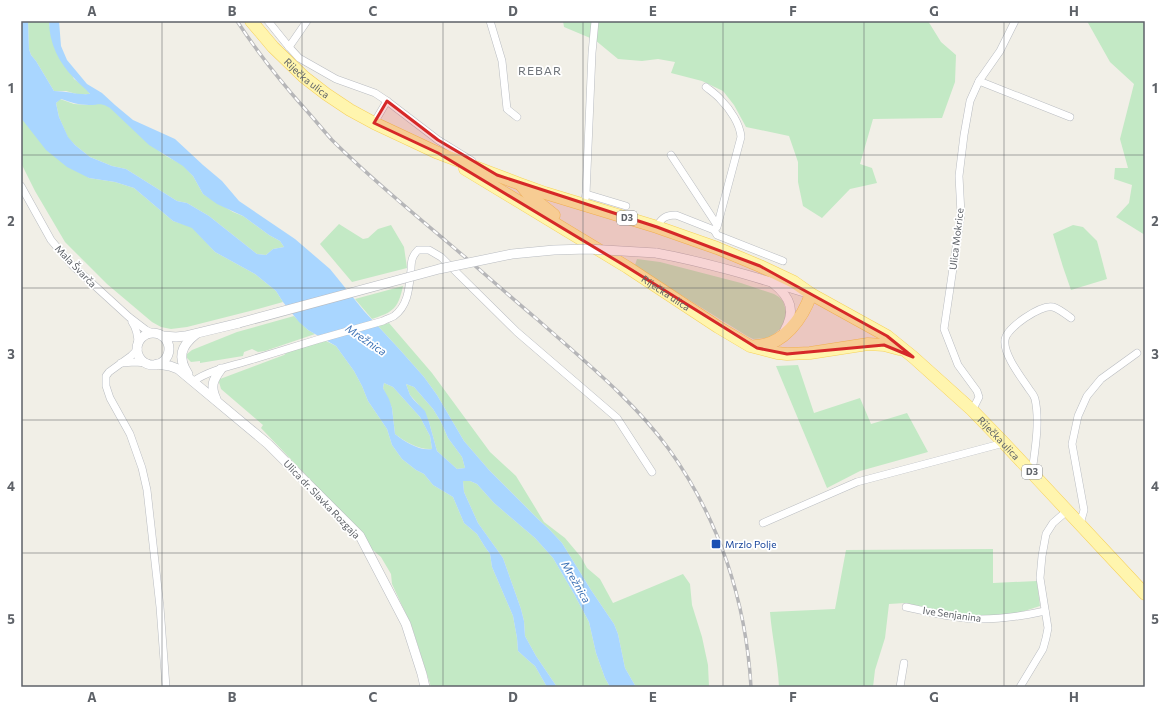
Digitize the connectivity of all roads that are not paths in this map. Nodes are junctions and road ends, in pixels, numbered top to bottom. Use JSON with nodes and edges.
{"nodes":[{"id":1,"x":251,"y":21,"type":"edge"},
{"id":2,"x":268,"y":21,"type":"edge"},
{"id":3,"x":307,"y":21,"type":"edge"},
{"id":4,"x":490,"y":21,"type":"edge"},
{"id":5,"x":595,"y":21,"type":"edge"},
{"id":6,"x":1015,"y":21,"type":"edge"},
{"id":7,"x":289,"y":48,"type":"junction"},
{"id":8,"x":979,"y":82,"type":"junction"},
{"id":9,"x":706,"y":87,"type":"dead end"},
{"id":10,"x":387,"y":101,"type":"junction"},
{"id":11,"x":518,"y":117,"type":"dead end"},
{"id":12,"x":1070,"y":117,"type":"dead end"},
{"id":13,"x":374,"y":123,"type":"junction"},
{"id":14,"x":438,"y":153,"type":"junction"},
{"id":15,"x":671,"y":155,"type":"dead end"},
{"id":16,"x":497,"y":175,"type":"junction"},
{"id":17,"x":520,"y":184,"type":"junction"},
{"id":18,"x":21,"y":186,"type":"edge"},
{"id":19,"x":585,"y":199,"type":"junction"},
{"id":20,"x":626,"y":206,"type":"dead end"},
{"id":21,"x":656,"y":227,"type":"junction"},
{"id":22,"x":716,"y":228,"type":"junction"},
{"id":23,"x":582,"y":239,"type":"junction"},
{"id":24,"x":783,"y":261,"type":"dead end"},
{"id":25,"x":771,"y":282,"type":"junction"},
{"id":26,"x":811,"y":294,"type":"junction"},
{"id":27,"x":128,"y":317,"type":"junction"},
{"id":28,"x":1071,"y":318,"type":"dead end"},
{"id":29,"x":152,"y":333,"type":"junction"},
{"id":30,"x":197,"y":333,"type":"junction"},
{"id":31,"x":163,"y":336,"type":"junction"},
{"id":32,"x":185,"y":336,"type":"junction"},
{"id":33,"x":782,"y":336,"type":"junction"},
{"id":34,"x":750,"y":346,"type":"junction"},
{"id":35,"x":138,"y":347,"type":"junction"},
{"id":36,"x":169,"y":349,"type":"junction"},
{"id":37,"x":1137,"y":353,"type":"dead end"},
{"id":38,"x":913,"y":357,"type":"junction"},
{"id":39,"x":121,"y":363,"type":"junction"},
{"id":40,"x":147,"y":363,"type":"junction"},
{"id":41,"x":157,"y":364,"type":"junction"},
{"id":42,"x":178,"y":369,"type":"junction"},
{"id":43,"x":221,"y":369,"type":"junction"},
{"id":44,"x":192,"y":380,"type":"junction"},
{"id":45,"x":217,"y":400,"type":"junction"},
{"id":46,"x":972,"y":410,"type":"junction"},
{"id":47,"x":1004,"y":443,"type":"junction"},
{"id":48,"x":652,"y":472,"type":"dead end"},
{"id":49,"x":1032,"y":472,"type":"junction"},
{"id":50,"x":1068,"y":510,"type":"junction"},
{"id":51,"x":763,"y":523,"type":"dead end"},
{"id":52,"x":1080,"y":524,"type":"junction"},
{"id":53,"x":1145,"y":594,"type":"edge"},
{"id":54,"x":906,"y":607,"type":"dead end"},
{"id":55,"x":1045,"y":611,"type":"junction"},
{"id":56,"x":904,"y":663,"type":"dead end"},
{"id":57,"x":166,"y":687,"type":"edge"},
{"id":58,"x":425,"y":687,"type":"edge"},
{"id":59,"x":900,"y":687,"type":"edge"},
{"id":60,"x":1020,"y":687,"type":"edge"}],
"edges":[{"from":1,"to":13,"type":"main road","name":"Riječka ulica","number":"D3"},
{"from":2,"to":7,"type":"street","name":"Riječka ulica"},
{"from":3,"to":7,"type":"street"},
{"from":4,"to":11,"type":"street"},
{"from":5,"to":19,"type":"street"},
{"from":6,"to":8,"type":"street","name":"Ulica Mokrice"},
{"from":7,"to":10,"type":"street","name":"Riječka ulica"},
{"from":8,"to":12,"type":"street"},
{"from":8,"to":46,"type":"street","name":"Ulica Mokrice"},
{"from":9,"to":22,"type":"street"},
{"from":10,"to":13,"type":"street"},
{"from":10,"to":16,"type":"street","name":"Riječka ulica"},
{"from":13,"to":14,"type":"main road","name":"Riječka ulica","number":"D3"},
{"from":14,"to":16,"type":"main road","name":"Riječka ulica","number":"D3"},
{"from":14,"to":23,"type":"main road","name":"Riječka ulica","number":"D3"},
{"from":15,"to":22,"type":"street"},
{"from":16,"to":17,"type":"main road","name":"Riječka ulica","number":"D3"},
{"from":17,"to":19,"type":"main road","name":"Riječka ulica","number":"D3"},
{"from":17,"to":23,"type":"main road"},
{"from":18,"to":27,"type":"street","name":"Mala Švarča"},
{"from":19,"to":20,"type":"street"},
{"from":19,"to":21,"type":"main road","name":"Riječka ulica","number":"D3"},
{"from":21,"to":22,"type":"street"},
{"from":21,"to":26,"type":"main road","name":"Riječka ulica","number":"D3"},
{"from":22,"to":24,"type":"street"},
{"from":23,"to":34,"type":"main road","name":"Riječka ulica","number":"D3"},
{"from":25,"to":26,"type":"street"},
{"from":25,"to":30,"type":"street","bridge":true},
{"from":25,"to":33,"type":"street"},
{"from":26,"to":33,"type":"main road"},
{"from":26,"to":38,"type":"main road","name":"Riječka ulica","number":"D3"},
{"from":27,"to":29,"type":"street"},
{"from":27,"to":35,"type":"street"},
{"from":28,"to":49,"type":"street"},
{"from":29,"to":31,"type":"street"},
{"from":29,"to":35,"type":"street"},
{"from":30,"to":32,"type":"street"},
{"from":30,"to":44,"type":"street"},
{"from":31,"to":32,"type":"street"},
{"from":31,"to":36,"type":"street"},
{"from":32,"to":36,"type":"street"},
{"from":33,"to":34,"type":"main road"},
{"from":34,"to":38,"type":"main road","name":"Riječka ulica","number":"D3"},
{"from":35,"to":39,"type":"street"},
{"from":35,"to":40,"type":"street"},
{"from":36,"to":41,"type":"street"},
{"from":36,"to":42,"type":"street","name":"Ulica dr. Slavka Rozgaja"},
{"from":37,"to":52,"type":"street"},
{"from":38,"to":46,"type":"main road","name":"Riječka ulica","number":"D3"},
{"from":39,"to":40,"type":"street"},
{"from":39,"to":57,"type":"street"},
{"from":40,"to":41,"type":"street"},
{"from":41,"to":42,"type":"street","name":"Ulica dr. Slavka Rozgaja"},
{"from":42,"to":44,"type":"street","name":"Ulica dr. Slavka Rozgaja"},
{"from":43,"to":44,"type":"street"},
{"from":43,"to":45,"type":"street"},
{"from":43,"to":48,"type":"street"},
{"from":44,"to":45,"type":"street","name":"Ulica dr. Slavka Rozgaja"},
{"from":45,"to":58,"type":"street","name":"Ulica dr. Slavka Rozgaja"},
{"from":46,"to":47,"type":"main road","name":"Riječka ulica","number":"D3"},
{"from":47,"to":49,"type":"main road","name":"Riječka ulica","number":"D3"},
{"from":47,"to":51,"type":"street"},
{"from":49,"to":50,"type":"main road","name":"Riječka ulica","number":"D3"},
{"from":50,"to":52,"type":"main road","name":"Riječka ulica","number":"D3"},
{"from":50,"to":55,"type":"street"},
{"from":52,"to":53,"type":"main road","name":"Riječka ulica","number":"D3"},
{"from":54,"to":55,"type":"street","name":"Ive Senjanina"},
{"from":55,"to":60,"type":"street"},
{"from":56,"to":59,"type":"street"}]}
